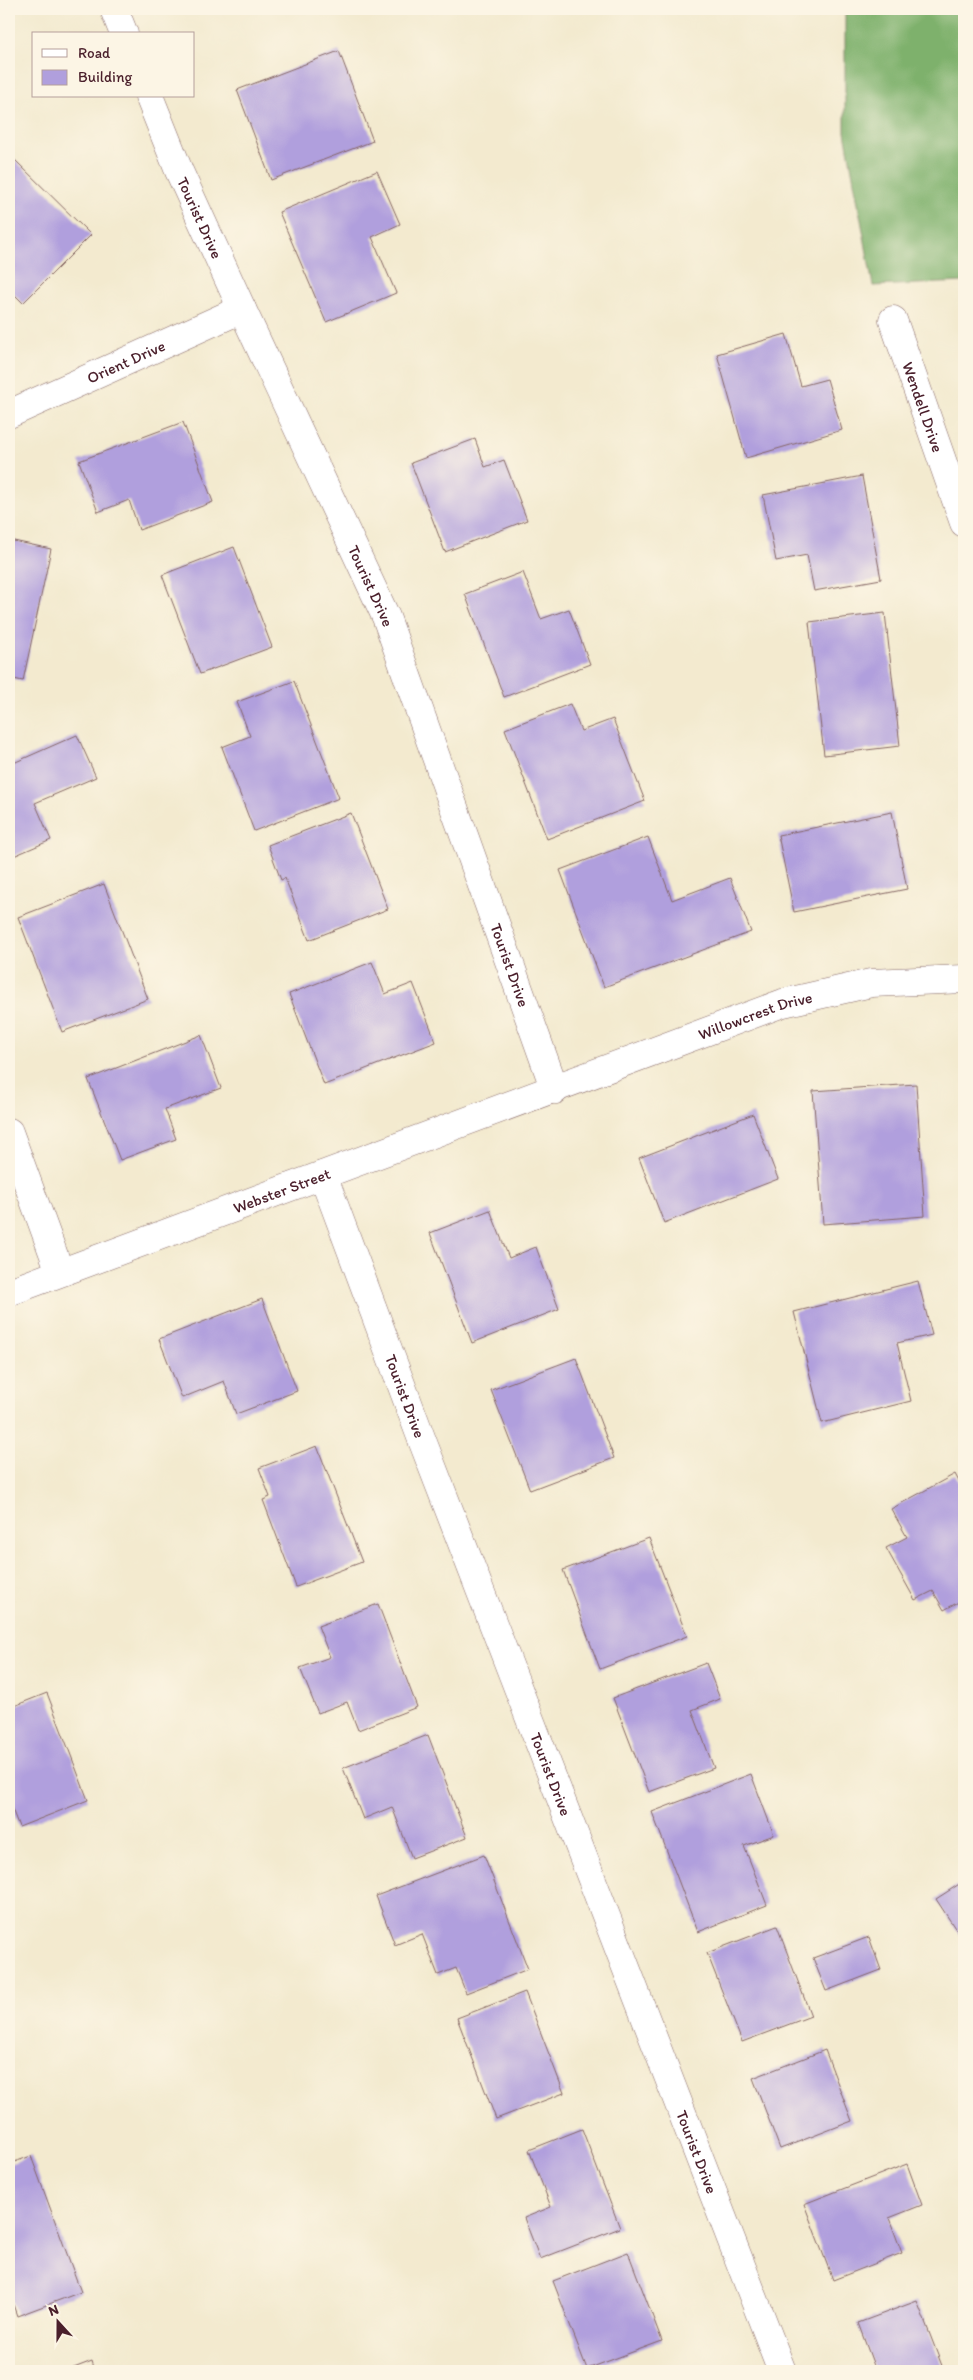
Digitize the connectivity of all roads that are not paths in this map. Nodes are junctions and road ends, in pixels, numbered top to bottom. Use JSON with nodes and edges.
{"nodes":[{"id":1,"x":114,"y":9,"type":"edge"},
{"id":2,"x":123,"y":32,"type":"edge"},
{"id":3,"x":150,"y":98,"type":"edge"},
{"id":4,"x":242,"y":309,"type":"junction"},
{"id":5,"x":893,"y":320,"type":"dead end"},
{"id":6,"x":9,"y":414,"type":"edge"},
{"id":7,"x":964,"y":523,"type":"edge"},
{"id":8,"x":964,"y":979,"type":"edge"},
{"id":9,"x":555,"y":1090,"type":"junction"},
{"id":10,"x":9,"y":1132,"type":"edge"},
{"id":11,"x":322,"y":1175,"type":"junction"},
{"id":12,"x":60,"y":1272,"type":"junction"},
{"id":13,"x":9,"y":1292,"type":"edge"},
{"id":14,"x":782,"y":2371,"type":"edge"}],
"edges":[{"from":1,"to":2,"type":"street"},
{"from":3,"to":4,"type":"street","name":"Tourist Drive"},
{"from":4,"to":6,"type":"street","name":"Orient Drive"},
{"from":4,"to":9,"type":"street","name":"Tourist Drive"},
{"from":5,"to":7,"type":"street","name":"Wendell Drive"},
{"from":8,"to":9,"type":"street","name":"Willowcrest Drive"},
{"from":9,"to":11,"type":"street","name":"Webster Street"},
{"from":10,"to":12,"type":"street"},
{"from":11,"to":12,"type":"street","name":"Webster Street"},
{"from":11,"to":14,"type":"street","name":"Tourist Drive"},
{"from":12,"to":13,"type":"street","name":"Webster Street"}]}
